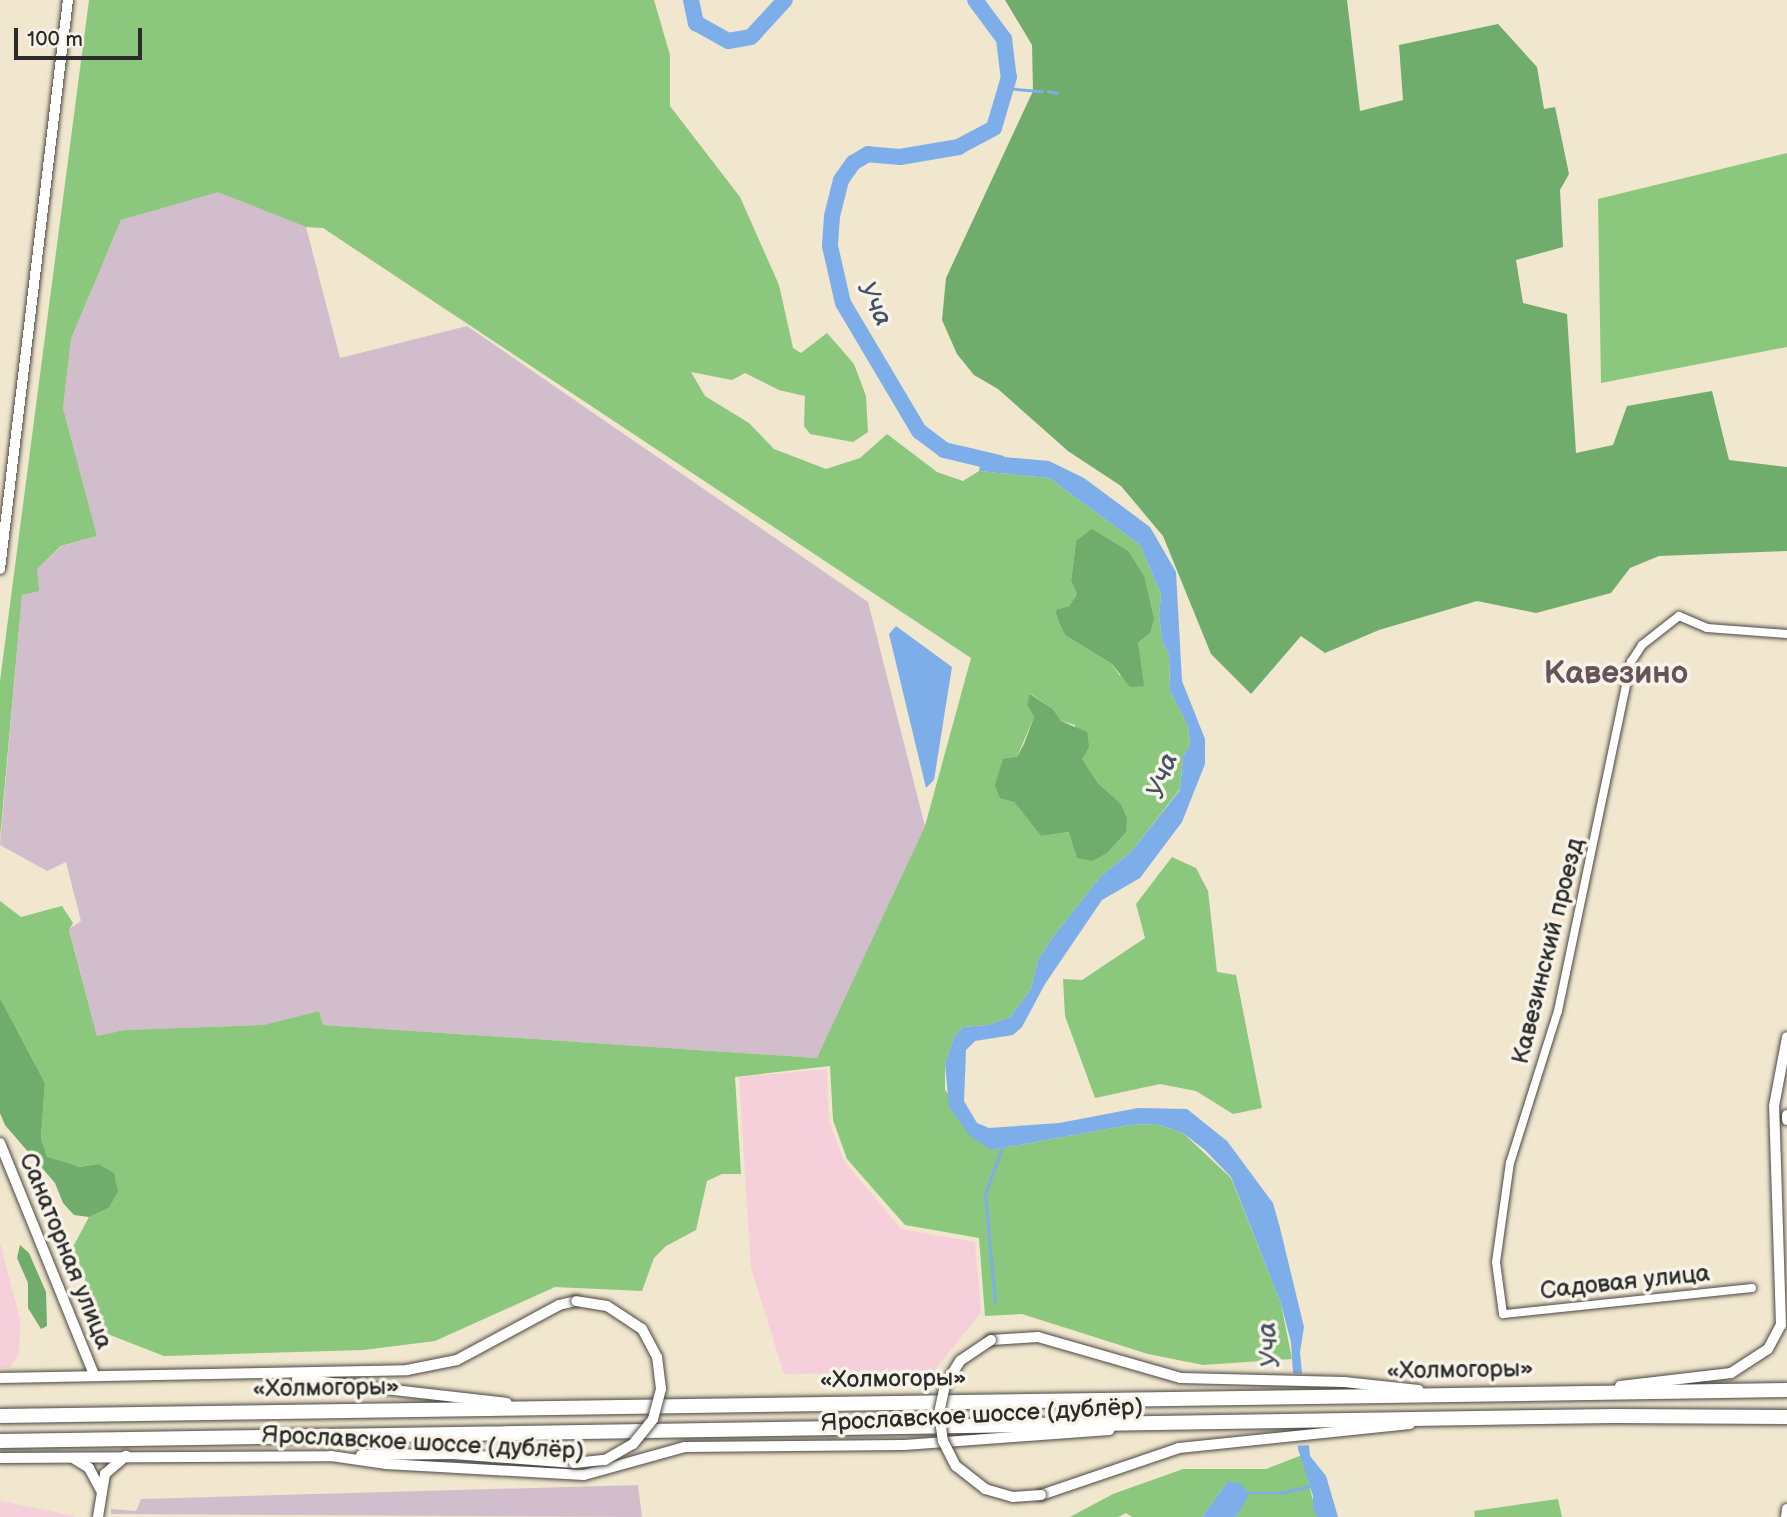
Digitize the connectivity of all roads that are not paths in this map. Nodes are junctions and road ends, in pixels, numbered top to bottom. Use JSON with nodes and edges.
{"nodes":[{"id":1,"x":68,"y":0,"type":"edge"},
{"id":2,"x":0,"y":569,"type":"edge"},
{"id":3,"x":1787,"y":634,"type":"edge"},
{"id":4,"x":1787,"y":1037,"type":"edge"},
{"id":5,"x":0,"y":1143,"type":"edge"},
{"id":6,"x":1752,"y":1288,"type":"dead end"},
{"id":7,"x":1503,"y":1314,"type":"joint"},
{"id":8,"x":94,"y":1375,"type":"junction"},
{"id":9,"x":252,"y":1375,"type":"junction"},
{"id":10,"x":0,"y":1378,"type":"edge"},
{"id":11,"x":1344,"y":1389,"type":"junction"},
{"id":12,"x":1581,"y":1390,"type":"junction"},
{"id":13,"x":1787,"y":1390,"type":"edge"},
{"id":14,"x":552,"y":1408,"type":"junction"},
{"id":15,"x":0,"y":1416,"type":"edge"},
{"id":16,"x":1787,"y":1417,"type":"edge"},
{"id":17,"x":1175,"y":1424,"type":"junction"},
{"id":18,"x":1344,"y":1428,"type":"junction"},
{"id":19,"x":0,"y":1441,"type":"edge"},
{"id":20,"x":67,"y":1456,"type":"junction"},
{"id":21,"x":126,"y":1456,"type":"junction"},
{"id":22,"x":331,"y":1456,"type":"junction"},
{"id":23,"x":0,"y":1458,"type":"edge"},
{"id":24,"x":100,"y":1489,"type":"junction"},
{"id":25,"x":1787,"y":1509,"type":"edge"},
{"id":26,"x":99,"y":1517,"type":"edge"},
{"id":27,"x":1786,"y":1517,"type":"edge"}],
"edges":[{"from":1,"to":2,"type":"street"},
{"from":3,"to":7,"type":"street","name":"Кавезинский проезд"},
{"from":4,"to":12,"type":"street"},
{"from":5,"to":8,"type":"street","name":"Санаторная улица"},
{"from":6,"to":7,"type":"street","name":"Садовая улица"},
{"from":8,"to":9,"type":"street"},
{"from":8,"to":10,"type":"street"},
{"from":9,"to":14,"type":"street"},
{"from":9,"to":22,"type":"street","bridge":true},
{"from":11,"to":12,"type":"highway","name":"«Холмогоры»"},
{"from":11,"to":14,"type":"highway","name":"«Холмогоры»"},
{"from":11,"to":18,"type":"street","bridge":true},
{"from":12,"to":13,"type":"highway","name":"«Холмогоры»"},
{"from":14,"to":15,"type":"highway","name":"«Холмогоры»"},
{"from":16,"to":18,"type":"highway","name":"«Холмогоры»"},
{"from":17,"to":18,"type":"highway","name":"«Холмогоры»"},
{"from":17,"to":19,"type":"highway","name":"«Холмогоры»"},
{"from":17,"to":22,"type":"street","name":"Ярославское шоссе (дублёр)"},
{"from":20,"to":21,"type":"street","name":"Ярославское шоссе (дублёр)"},
{"from":20,"to":23,"type":"street","name":"Ярославское шоссе (дублёр)"},
{"from":20,"to":24,"type":"street"},
{"from":21,"to":22,"type":"street","name":"Ярославское шоссе (дублёр)"},
{"from":21,"to":24,"type":"street"},
{"from":24,"to":26,"type":"street"},
{"from":25,"to":27,"type":"street"}]}
